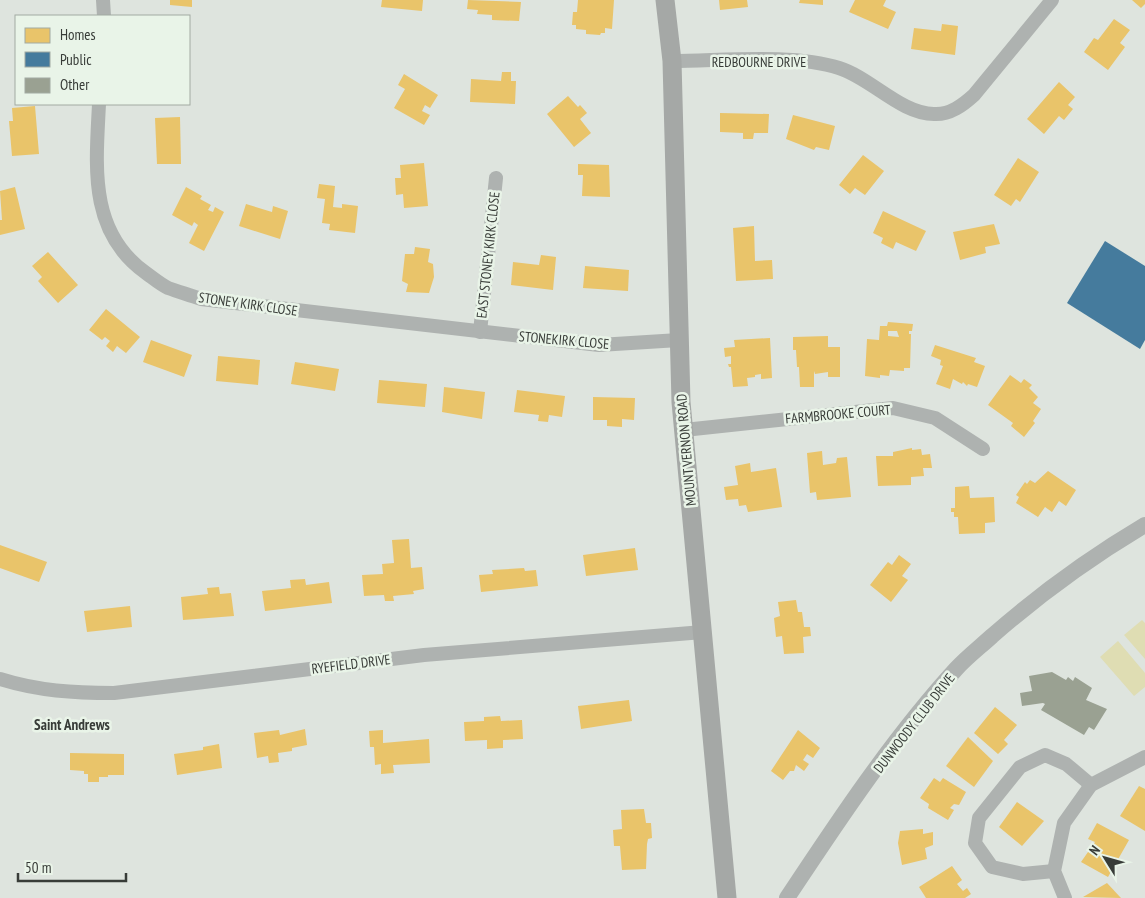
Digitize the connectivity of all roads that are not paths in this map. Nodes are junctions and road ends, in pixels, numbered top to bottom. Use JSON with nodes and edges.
{"nodes":[{"id":1,"x":103,"y":0,"type":"edge"},
{"id":2,"x":665,"y":0,"type":"edge"},
{"id":3,"x":1052,"y":0,"type":"edge"},
{"id":4,"x":104,"y":15,"type":"edge"},
{"id":5,"x":672,"y":61,"type":"junction"},
{"id":6,"x":99,"y":105,"type":"edge"},
{"id":7,"x":496,"y":178,"type":"dead end"},
{"id":8,"x":480,"y":332,"type":"junction"},
{"id":9,"x":679,"y":340,"type":"junction"},
{"id":10,"x":684,"y":430,"type":"junction"},
{"id":11,"x":984,"y":449,"type":"dead end"},
{"id":12,"x":1143,"y":530,"type":"edge"},
{"id":13,"x":703,"y":632,"type":"junction"},
{"id":14,"x":0,"y":679,"type":"edge"},
{"id":15,"x":1145,"y":757,"type":"edge"},
{"id":16,"x":1091,"y":785,"type":"junction"},
{"id":17,"x":1054,"y":871,"type":"junction"},
{"id":18,"x":727,"y":898,"type":"edge"},
{"id":19,"x":787,"y":898,"type":"edge"},
{"id":20,"x":1064,"y":898,"type":"edge"}],
"edges":[{"from":1,"to":4,"type":"street"},
{"from":2,"to":5,"type":"main road","name":"MOUNT VERNON ROAD"},
{"from":3,"to":5,"type":"street","name":"REDBOURNE DRIVE"},
{"from":5,"to":9,"type":"main road","name":"MOUNT VERNON ROAD"},
{"from":6,"to":8,"type":"street","name":"STONEY KIRK CLOSE"},
{"from":7,"to":8,"type":"street","name":"EAST STONEY KIRK CLOSE"},
{"from":8,"to":9,"type":"street","name":"STONEKIRK CLOSE"},
{"from":9,"to":10,"type":"main road","name":"MOUNT VERNON ROAD"},
{"from":10,"to":11,"type":"street","name":"FARMBROOKE COURT"},
{"from":10,"to":13,"type":"main road","name":"MOUNT VERNON ROAD"},
{"from":12,"to":19,"type":"street","name":"DUNWOODY CLUB DRIVE"},
{"from":13,"to":14,"type":"street","name":"RYEFIELD DRIVE"},
{"from":13,"to":18,"type":"main road","name":"MOUNT VERNON ROAD"},
{"from":15,"to":16,"type":"street"},
{"from":16,"to":17,"type":"street"},
{"from":16,"to":17,"type":"street"},
{"from":17,"to":20,"type":"street"}]}
